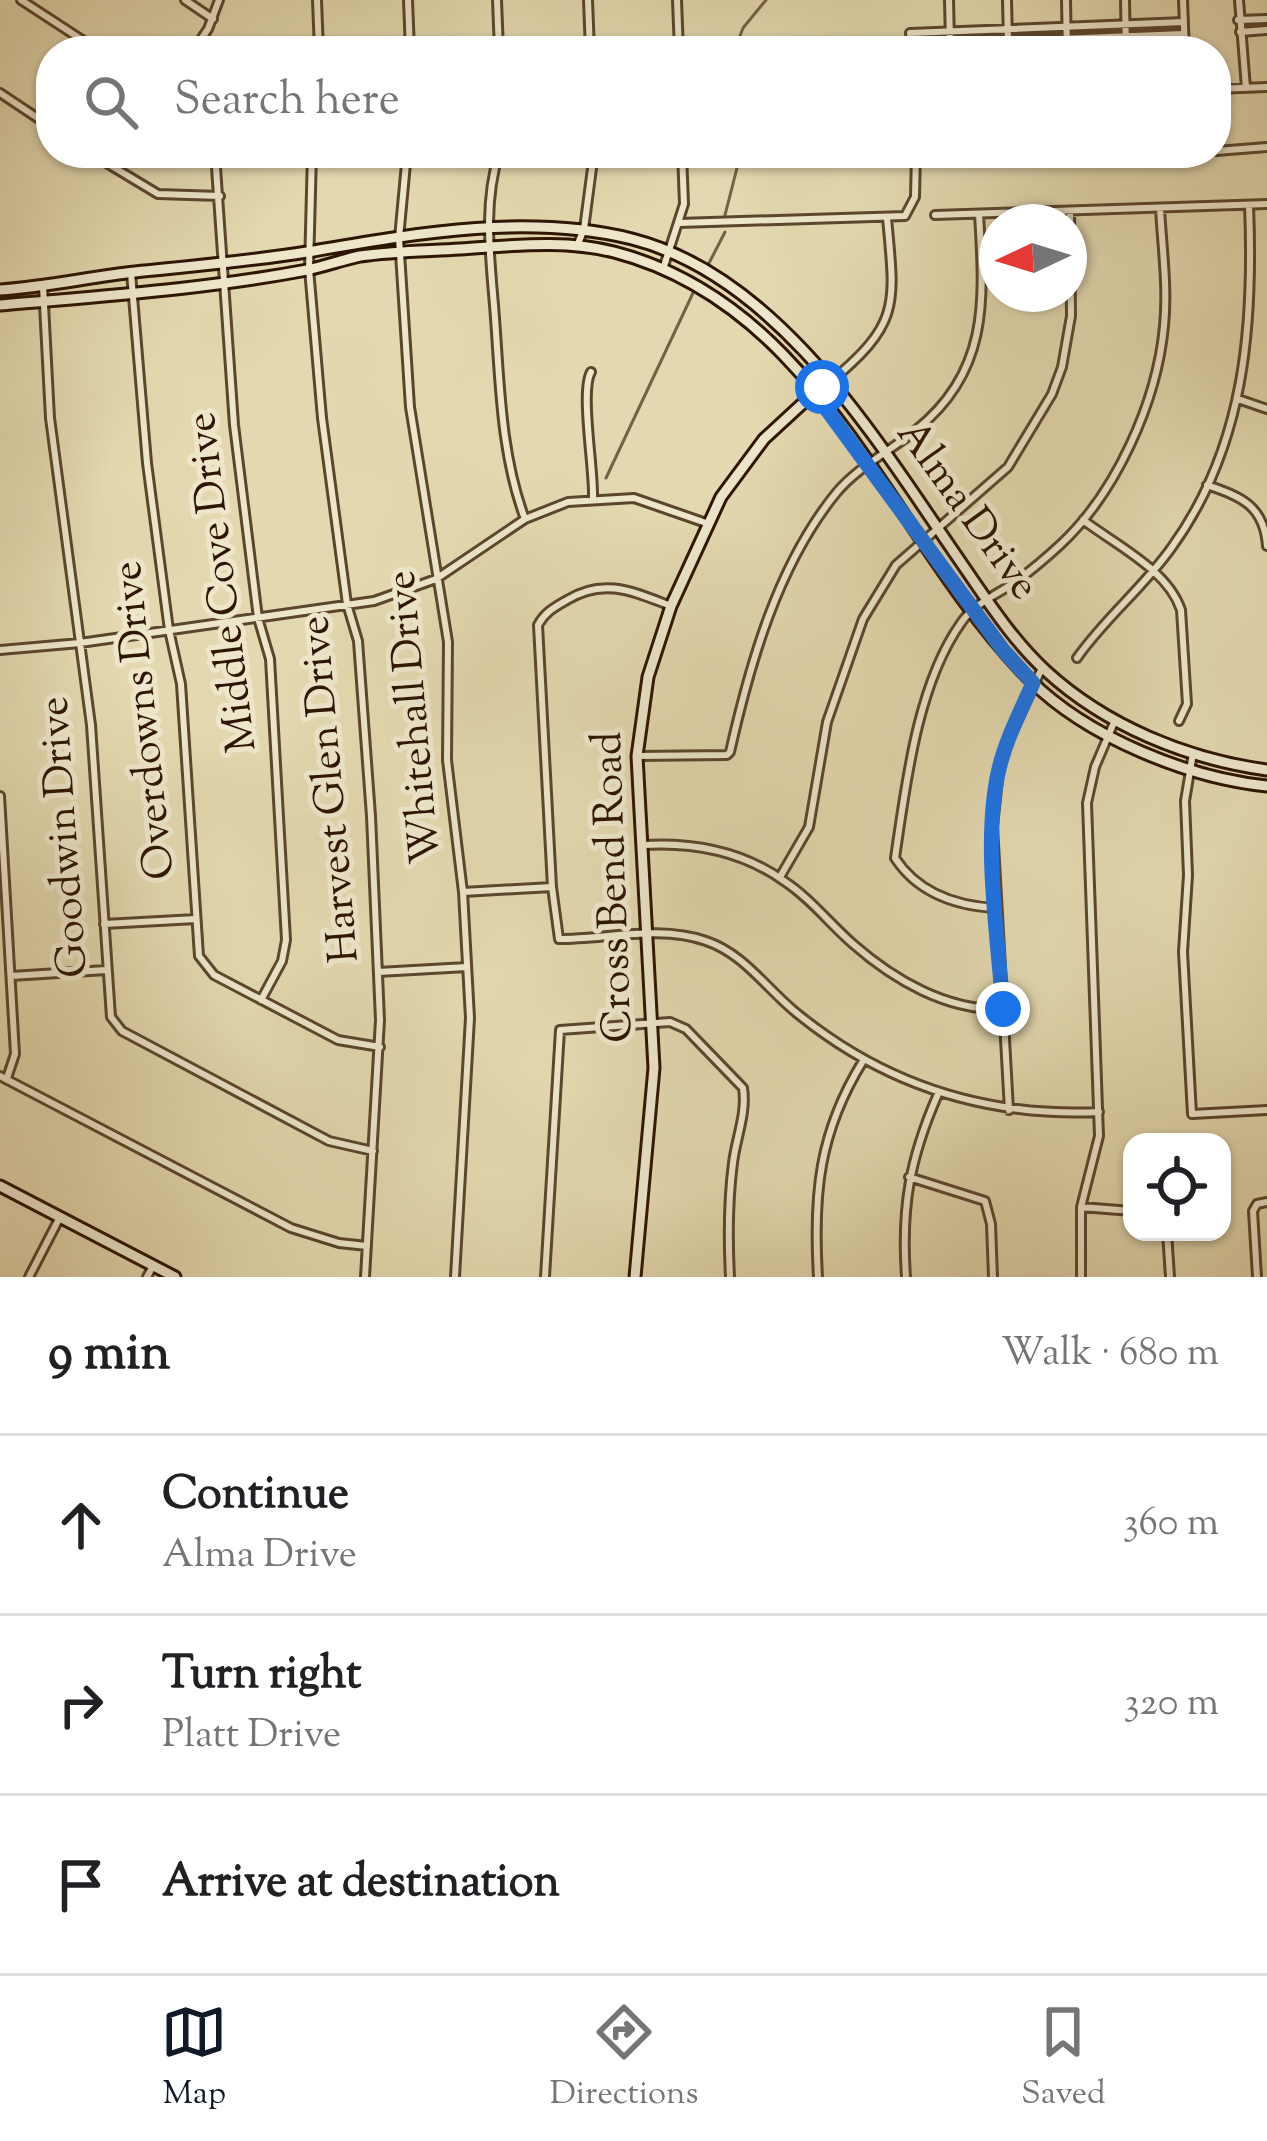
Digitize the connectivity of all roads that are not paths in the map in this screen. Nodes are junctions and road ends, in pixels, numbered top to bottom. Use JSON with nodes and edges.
{"nodes":[{"id":1,"x":21,"y":0,"type":"edge"},
{"id":2,"x":185,"y":0,"type":"edge"},
{"id":3,"x":219,"y":0,"type":"edge"},
{"id":4,"x":317,"y":0,"type":"edge"},
{"id":5,"x":408,"y":0,"type":"edge"},
{"id":6,"x":497,"y":0,"type":"edge"},
{"id":7,"x":588,"y":0,"type":"edge"},
{"id":8,"x":677,"y":0,"type":"edge"},
{"id":9,"x":949,"y":0,"type":"edge"},
{"id":10,"x":1007,"y":0,"type":"edge"},
{"id":11,"x":1066,"y":0,"type":"edge"},
{"id":12,"x":1125,"y":0,"type":"edge"},
{"id":13,"x":1183,"y":0,"type":"edge"},
{"id":14,"x":1239,"y":0,"type":"edge"},
{"id":15,"x":213,"y":19,"type":"junction"},
{"id":16,"x":1266,"y":19,"type":"edge"},
{"id":17,"x":1238,"y":20,"type":"junction"},
{"id":18,"x":1184,"y":22,"type":"junction"},
{"id":19,"x":1125,"y":24,"type":"junction"},
{"id":20,"x":1066,"y":26,"type":"junction"},
{"id":21,"x":1044,"y":27,"type":"junction"},
{"id":22,"x":1008,"y":28,"type":"junction"},
{"id":23,"x":981,"y":29,"type":"junction"},
{"id":24,"x":949,"y":30,"type":"junction"},
{"id":25,"x":1266,"y":30,"type":"edge"},
{"id":26,"x":930,"y":32,"type":"junction"},
{"id":27,"x":1240,"y":32,"type":"junction"},
{"id":28,"x":1184,"y":34,"type":"joint"},
{"id":29,"x":76,"y":36,"type":"edge"},
{"id":30,"x":203,"y":36,"type":"edge"},
{"id":31,"x":318,"y":36,"type":"edge"},
{"id":32,"x":409,"y":36,"type":"edge"},
{"id":33,"x":498,"y":36,"type":"edge"},
{"id":34,"x":589,"y":36,"type":"edge"},
{"id":35,"x":678,"y":36,"type":"edge"},
{"id":36,"x":910,"y":36,"type":"edge"},
{"id":37,"x":930,"y":36,"type":"edge"},
{"id":38,"x":950,"y":36,"type":"edge"},
{"id":39,"x":982,"y":36,"type":"edge"},
{"id":40,"x":1008,"y":36,"type":"edge"},
{"id":41,"x":1045,"y":36,"type":"edge"},
{"id":42,"x":1066,"y":36,"type":"edge"},
{"id":43,"x":1126,"y":36,"type":"joint"},
{"id":44,"x":1267,"y":87,"type":"edge"},
{"id":45,"x":1231,"y":88,"type":"edge"},
{"id":46,"x":1246,"y":88,"type":"junction"},
{"id":47,"x":0,"y":93,"type":"edge"},
{"id":48,"x":36,"y":117,"type":"edge"},
{"id":49,"x":1267,"y":147,"type":"edge"},
{"id":50,"x":1231,"y":150,"type":"edge"},
{"id":51,"x":115,"y":168,"type":"edge"},
{"id":52,"x":217,"y":168,"type":"edge"},
{"id":53,"x":312,"y":168,"type":"edge"},
{"id":54,"x":406,"y":168,"type":"edge"},
{"id":55,"x":495,"y":168,"type":"edge"},
{"id":56,"x":592,"y":168,"type":"edge"},
{"id":57,"x":683,"y":168,"type":"edge"},
{"id":58,"x":916,"y":168,"type":"edge"},
{"id":59,"x":220,"y":196,"type":"junction"},
{"id":60,"x":1267,"y":204,"type":"edge"},
{"id":61,"x":1249,"y":205,"type":"junction"},
{"id":62,"x":1160,"y":208,"type":"junction"},
{"id":63,"x":1087,"y":211,"type":"edge"},
{"id":64,"x":979,"y":214,"type":"edge"},
{"id":65,"x":935,"y":215,"type":"dead end"},
{"id":66,"x":887,"y":218,"type":"junction"},
{"id":67,"x":680,"y":223,"type":"junction"},
{"id":68,"x":584,"y":229,"type":"junction"},
{"id":69,"x":490,"y":230,"type":"junction"},
{"id":70,"x":399,"y":238,"type":"junction"},
{"id":71,"x":578,"y":246,"type":"junction"},
{"id":72,"x":490,"y":247,"type":"junction"},
{"id":73,"x":310,"y":251,"type":"junction"},
{"id":74,"x":399,"y":252,"type":"junction"},
{"id":75,"x":669,"y":254,"type":"junction"},
{"id":76,"x":223,"y":264,"type":"junction"},
{"id":77,"x":664,"y":266,"type":"junction"},
{"id":78,"x":310,"y":269,"type":"junction"},
{"id":79,"x":131,"y":272,"type":"junction"},
{"id":80,"x":224,"y":281,"type":"junction"},
{"id":81,"x":43,"y":286,"type":"junction"},
{"id":82,"x":0,"y":290,"type":"edge"},
{"id":83,"x":132,"y":292,"type":"junction"},
{"id":84,"x":43,"y":301,"type":"junction"},
{"id":85,"x":0,"y":305,"type":"edge"},
{"id":86,"x":982,"y":312,"type":"edge"},
{"id":87,"x":1071,"y":312,"type":"edge"},
{"id":88,"x":591,"y":371,"type":"dead end"},
{"id":89,"x":829,"y":382,"type":"junction"},
{"id":90,"x":814,"y":392,"type":"junction"},
{"id":91,"x":1238,"y":399,"type":"junction"},
{"id":92,"x":1267,"y":409,"type":"edge"},
{"id":93,"x":884,"y":454,"type":"junction"},
{"id":94,"x":871,"y":464,"type":"junction"},
{"id":95,"x":1208,"y":484,"type":"junction"},
{"id":96,"x":593,"y":497,"type":"junction"},
{"id":97,"x":525,"y":518,"type":"junction"},
{"id":98,"x":1083,"y":520,"type":"junction"},
{"id":99,"x":706,"y":524,"type":"junction"},
{"id":100,"x":937,"y":527,"type":"junction"},
{"id":101,"x":923,"y":538,"type":"junction"},
{"id":102,"x":1267,"y":546,"type":"edge"},
{"id":103,"x":1153,"y":572,"type":"junction"},
{"id":104,"x":436,"y":579,"type":"junction"},
{"id":105,"x":988,"y":600,"type":"junction"},
{"id":106,"x":347,"y":604,"type":"junction"},
{"id":107,"x":671,"y":606,"type":"junction"},
{"id":108,"x":972,"y":608,"type":"junction"},
{"id":109,"x":258,"y":618,"type":"junction"},
{"id":110,"x":170,"y":630,"type":"junction"},
{"id":111,"x":80,"y":643,"type":"junction"},
{"id":112,"x":0,"y":650,"type":"edge"},
{"id":113,"x":1077,"y":658,"type":"dead end"},
{"id":114,"x":1042,"y":668,"type":"junction"},
{"id":115,"x":1033,"y":683,"type":"junction"},
{"id":116,"x":1115,"y":720,"type":"junction"},
{"id":117,"x":1179,"y":721,"type":"dead end"},
{"id":118,"x":1108,"y":735,"type":"junction"},
{"id":119,"x":1193,"y":754,"type":"junction"},
{"id":120,"x":637,"y":755,"type":"junction"},
{"id":121,"x":1267,"y":770,"type":"edge"},
{"id":122,"x":1188,"y":771,"type":"junction"},
{"id":123,"x":1267,"y":786,"type":"edge"},
{"id":124,"x":0,"y":796,"type":"edge"},
{"id":125,"x":641,"y":845,"type":"junction"},
{"id":126,"x":780,"y":878,"type":"junction"},
{"id":127,"x":552,"y":887,"type":"junction"},
{"id":128,"x":463,"y":892,"type":"junction"},
{"id":129,"x":996,"y":908,"type":"junction"},
{"id":130,"x":196,"y":919,"type":"junction"},
{"id":131,"x":104,"y":924,"type":"junction"},
{"id":132,"x":646,"y":934,"type":"junction"},
{"id":133,"x":467,"y":967,"type":"junction"},
{"id":134,"x":106,"y":970,"type":"junction"},
{"id":135,"x":378,"y":972,"type":"junction"},
{"id":136,"x":10,"y":976,"type":"junction"},
{"id":137,"x":261,"y":1000,"type":"junction"},
{"id":138,"x":1003,"y":1009,"type":"junction"},
{"id":139,"x":652,"y":1024,"type":"junction"},
{"id":140,"x":380,"y":1047,"type":"junction"},
{"id":141,"x":863,"y":1060,"type":"junction"},
{"id":142,"x":3,"y":1077,"type":"edge"},
{"id":143,"x":938,"y":1094,"type":"junction"},
{"id":144,"x":1009,"y":1110,"type":"junction"},
{"id":145,"x":1267,"y":1111,"type":"edge"},
{"id":146,"x":1099,"y":1112,"type":"junction"},
{"id":147,"x":373,"y":1151,"type":"junction"},
{"id":148,"x":909,"y":1178,"type":"junction"},
{"id":149,"x":0,"y":1186,"type":"edge"},
{"id":150,"x":1267,"y":1202,"type":"edge"},
{"id":151,"x":1081,"y":1207,"type":"junction"},
{"id":152,"x":1123,"y":1210,"type":"edge"},
{"id":153,"x":60,"y":1217,"type":"junction"},
{"id":154,"x":1168,"y":1241,"type":"edge"},
{"id":155,"x":368,"y":1246,"type":"junction"},
{"id":156,"x":153,"y":1266,"type":"junction"},
{"id":157,"x":28,"y":1277,"type":"edge"},
{"id":158,"x":147,"y":1277,"type":"edge"},
{"id":159,"x":175,"y":1277,"type":"edge"},
{"id":160,"x":365,"y":1277,"type":"edge"},
{"id":161,"x":455,"y":1277,"type":"edge"},
{"id":162,"x":545,"y":1277,"type":"edge"},
{"id":163,"x":635,"y":1277,"type":"edge"},
{"id":164,"x":730,"y":1277,"type":"edge"},
{"id":165,"x":818,"y":1277,"type":"edge"},
{"id":166,"x":906,"y":1277,"type":"edge"},
{"id":167,"x":993,"y":1277,"type":"edge"},
{"id":168,"x":1081,"y":1277,"type":"edge"},
{"id":169,"x":1170,"y":1277,"type":"edge"},
{"id":170,"x":1257,"y":1277,"type":"edge"}],
"edges":[{"from":1,"to":29,"type":"street"},
{"from":2,"to":15,"type":"street"},
{"from":3,"to":15,"type":"street"},
{"from":4,"to":31,"type":"street"},
{"from":5,"to":32,"type":"street"},
{"from":6,"to":33,"type":"street"},
{"from":7,"to":34,"type":"street"},
{"from":8,"to":35,"type":"street"},
{"from":9,"to":24,"type":"street"},
{"from":10,"to":22,"type":"street"},
{"from":11,"to":20,"type":"street"},
{"from":12,"to":19,"type":"street"},
{"from":13,"to":18,"type":"street"},
{"from":14,"to":17,"type":"street"},
{"from":15,"to":30,"type":"street"},
{"from":16,"to":17,"type":"street"},
{"from":16,"to":25,"type":"street"},
{"from":17,"to":27,"type":"street"},
{"from":18,"to":19,"type":"street"},
{"from":18,"to":28,"type":"street"},
{"from":19,"to":20,"type":"street"},
{"from":19,"to":43,"type":"street"},
{"from":20,"to":21,"type":"street"},
{"from":20,"to":42,"type":"street"},
{"from":21,"to":22,"type":"street"},
{"from":21,"to":41,"type":"street"},
{"from":22,"to":23,"type":"street"},
{"from":22,"to":40,"type":"street"},
{"from":23,"to":24,"type":"street"},
{"from":23,"to":39,"type":"street"},
{"from":24,"to":26,"type":"street"},
{"from":24,"to":38,"type":"street"},
{"from":25,"to":27,"type":"street"},
{"from":26,"to":36,"type":"street"},
{"from":26,"to":37,"type":"street"},
{"from":27,"to":46,"type":"street"},
{"from":28,"to":43,"type":"street"},
{"from":44,"to":46,"type":"street"},
{"from":45,"to":46,"type":"street"},
{"from":47,"to":48,"type":"street"},
{"from":49,"to":50,"type":"street"},
{"from":51,"to":59,"type":"street"},
{"from":52,"to":59,"type":"street","name":"Middle Cove Drive"},
{"from":53,"to":73,"type":"street","name":"Harvest Glen Drive"},
{"from":54,"to":70,"type":"street","name":"Whitehall Drive"},
{"from":55,"to":69,"type":"street"},
{"from":56,"to":68,"type":"street"},
{"from":57,"to":67,"type":"street"},
{"from":58,"to":66,"type":"street"},
{"from":59,"to":76,"type":"street","name":"Middle Cove Drive"},
{"from":60,"to":61,"type":"street"},
{"from":61,"to":62,"type":"street"},
{"from":61,"to":91,"type":"street"},
{"from":62,"to":63,"type":"street"},
{"from":62,"to":98,"type":"street"},
{"from":64,"to":65,"type":"street"},
{"from":66,"to":67,"type":"street"},
{"from":66,"to":89,"type":"street","name":"Cross Bend Road"},
{"from":67,"to":75,"type":"street"},
{"from":68,"to":69,"type":"main road","name":"Alma Drive"},
{"from":68,"to":71,"type":"street"},
{"from":68,"to":75,"type":"main road","name":"Alma Drive"},
{"from":69,"to":70,"type":"main road","name":"Alma Drive"},
{"from":69,"to":72,"type":"street"},
{"from":70,"to":73,"type":"main road","name":"Alma Drive"},
{"from":70,"to":74,"type":"street","name":"Whitehall Drive"},
{"from":71,"to":72,"type":"main road","name":"Alma Drive"},
{"from":71,"to":77,"type":"main road","name":"Alma Drive"},
{"from":72,"to":74,"type":"main road","name":"Alma Drive"},
{"from":72,"to":97,"type":"street"},
{"from":73,"to":76,"type":"main road","name":"Alma Drive"},
{"from":73,"to":78,"type":"street","name":"Harvest Glen Drive"},
{"from":74,"to":78,"type":"main road","name":"Alma Drive"},
{"from":74,"to":104,"type":"street","name":"Whitehall Drive"},
{"from":75,"to":77,"type":"street"},
{"from":75,"to":89,"type":"main road","name":"Alma Drive"},
{"from":76,"to":79,"type":"main road","name":"Alma Drive"},
{"from":76,"to":80,"type":"street","name":"Middle Cove Drive"},
{"from":77,"to":90,"type":"main road","name":"Alma Drive"},
{"from":78,"to":80,"type":"main road","name":"Alma Drive"},
{"from":78,"to":106,"type":"street","name":"Harvest Glen Drive"},
{"from":79,"to":81,"type":"main road","name":"Alma Drive"},
{"from":79,"to":83,"type":"street","name":"Overdowns Drive"},
{"from":80,"to":83,"type":"main road","name":"Alma Drive"},
{"from":80,"to":109,"type":"street","name":"Middle Cove Drive"},
{"from":81,"to":82,"type":"main road","name":"Alma Drive"},
{"from":81,"to":84,"type":"street","name":"Goodwin Drive"},
{"from":83,"to":84,"type":"main road","name":"Alma Drive"},
{"from":83,"to":110,"type":"street","name":"Overdowns Drive"},
{"from":84,"to":85,"type":"main road","name":"Alma Drive"},
{"from":84,"to":111,"type":"street","name":"Goodwin Drive"},
{"from":86,"to":93,"type":"street"},
{"from":87,"to":100,"type":"street"},
{"from":88,"to":96,"type":"street"},
{"from":89,"to":90,"type":"main road","name":"Cross Bend Road"},
{"from":89,"to":93,"type":"main road","name":"Alma Drive"},
{"from":90,"to":94,"type":"main road","name":"Alma Drive"},
{"from":90,"to":99,"type":"main road","name":"Cross Bend Road"},
{"from":91,"to":92,"type":"street"},
{"from":91,"to":95,"type":"street"},
{"from":93,"to":94,"type":"street"},
{"from":93,"to":100,"type":"main road","name":"Alma Drive"},
{"from":94,"to":101,"type":"main road","name":"Alma Drive"},
{"from":94,"to":120,"type":"street"},
{"from":95,"to":102,"type":"street"},
{"from":95,"to":103,"type":"street"},
{"from":96,"to":97,"type":"street"},
{"from":96,"to":99,"type":"street"},
{"from":97,"to":104,"type":"street"},
{"from":98,"to":103,"type":"street"},
{"from":98,"to":105,"type":"street"},
{"from":99,"to":107,"type":"main road","name":"Cross Bend Road"},
{"from":100,"to":101,"type":"street"},
{"from":100,"to":105,"type":"main road","name":"Alma Drive"},
{"from":101,"to":108,"type":"main road","name":"Alma Drive"},
{"from":101,"to":126,"type":"street"},
{"from":103,"to":113,"type":"street"},
{"from":103,"to":117,"type":"street"},
{"from":104,"to":106,"type":"street"},
{"from":104,"to":128,"type":"street","name":"Whitehall Drive"},
{"from":105,"to":108,"type":"street"},
{"from":105,"to":114,"type":"main road","name":"Alma Drive"},
{"from":106,"to":109,"type":"street"},
{"from":106,"to":135,"type":"street","name":"Harvest Glen Drive"},
{"from":107,"to":120,"type":"main road","name":"Cross Bend Road"},
{"from":107,"to":127,"type":"street"},
{"from":108,"to":115,"type":"main road","name":"Alma Drive"},
{"from":108,"to":129,"type":"street"},
{"from":109,"to":110,"type":"street"},
{"from":109,"to":137,"type":"street","name":"Middle Cove Drive"},
{"from":110,"to":111,"type":"street"},
{"from":110,"to":130,"type":"street","name":"Overdowns Drive"},
{"from":111,"to":112,"type":"street"},
{"from":111,"to":131,"type":"street","name":"Goodwin Drive"},
{"from":114,"to":115,"type":"street"},
{"from":114,"to":116,"type":"main road","name":"Alma Drive"},
{"from":115,"to":118,"type":"main road","name":"Alma Drive"},
{"from":115,"to":129,"type":"street"},
{"from":116,"to":118,"type":"street"},
{"from":116,"to":119,"type":"main road","name":"Alma Drive"},
{"from":118,"to":122,"type":"main road","name":"Alma Drive"},
{"from":118,"to":146,"type":"street"},
{"from":119,"to":121,"type":"main road","name":"Alma Drive"},
{"from":119,"to":122,"type":"street"},
{"from":120,"to":125,"type":"main road","name":"Cross Bend Road"},
{"from":122,"to":123,"type":"main road","name":"Alma Drive"},
{"from":122,"to":145,"type":"street"},
{"from":124,"to":136,"type":"street"},
{"from":125,"to":126,"type":"street"},
{"from":125,"to":132,"type":"main road","name":"Cross Bend Road"},
{"from":126,"to":138,"type":"street"},
{"from":127,"to":128,"type":"street"},
{"from":127,"to":132,"type":"street"},
{"from":128,"to":133,"type":"street","name":"Whitehall Drive"},
{"from":129,"to":138,"type":"street"},
{"from":130,"to":131,"type":"street"},
{"from":130,"to":137,"type":"street","name":"Overdowns Drive"},
{"from":131,"to":134,"type":"street","name":"Goodwin Drive"},
{"from":132,"to":139,"type":"main road","name":"Cross Bend Road"},
{"from":132,"to":141,"type":"street"},
{"from":133,"to":135,"type":"street"},
{"from":133,"to":161,"type":"street","name":"Whitehall Drive"},
{"from":134,"to":136,"type":"street"},
{"from":134,"to":147,"type":"street","name":"Goodwin Drive"},
{"from":135,"to":140,"type":"street","name":"Harvest Glen Drive"},
{"from":136,"to":142,"type":"street"},
{"from":137,"to":140,"type":"street","name":"Overdowns Drive"},
{"from":138,"to":144,"type":"street"},
{"from":139,"to":162,"type":"street"},
{"from":139,"to":163,"type":"main road","name":"Cross Bend Road"},
{"from":139,"to":164,"type":"street"},
{"from":140,"to":147,"type":"street","name":"Harvest Glen Drive"},
{"from":141,"to":143,"type":"street"},
{"from":141,"to":165,"type":"street"},
{"from":142,"to":155,"type":"street"},
{"from":143,"to":144,"type":"street"},
{"from":143,"to":148,"type":"street"},
{"from":144,"to":146,"type":"street"},
{"from":146,"to":151,"type":"street"},
{"from":147,"to":155,"type":"street","name":"Harvest Glen Drive"},
{"from":148,"to":166,"type":"street"},
{"from":148,"to":167,"type":"street"},
{"from":149,"to":153,"type":"main road"},
{"from":150,"to":170,"type":"street"},
{"from":151,"to":152,"type":"street"},
{"from":151,"to":168,"type":"street"},
{"from":153,"to":156,"type":"main road"},
{"from":153,"to":157,"type":"street"},
{"from":154,"to":169,"type":"street"},
{"from":155,"to":160,"type":"street","name":"Harvest Glen Drive"},
{"from":156,"to":158,"type":"street"},
{"from":156,"to":159,"type":"main road"}]}
